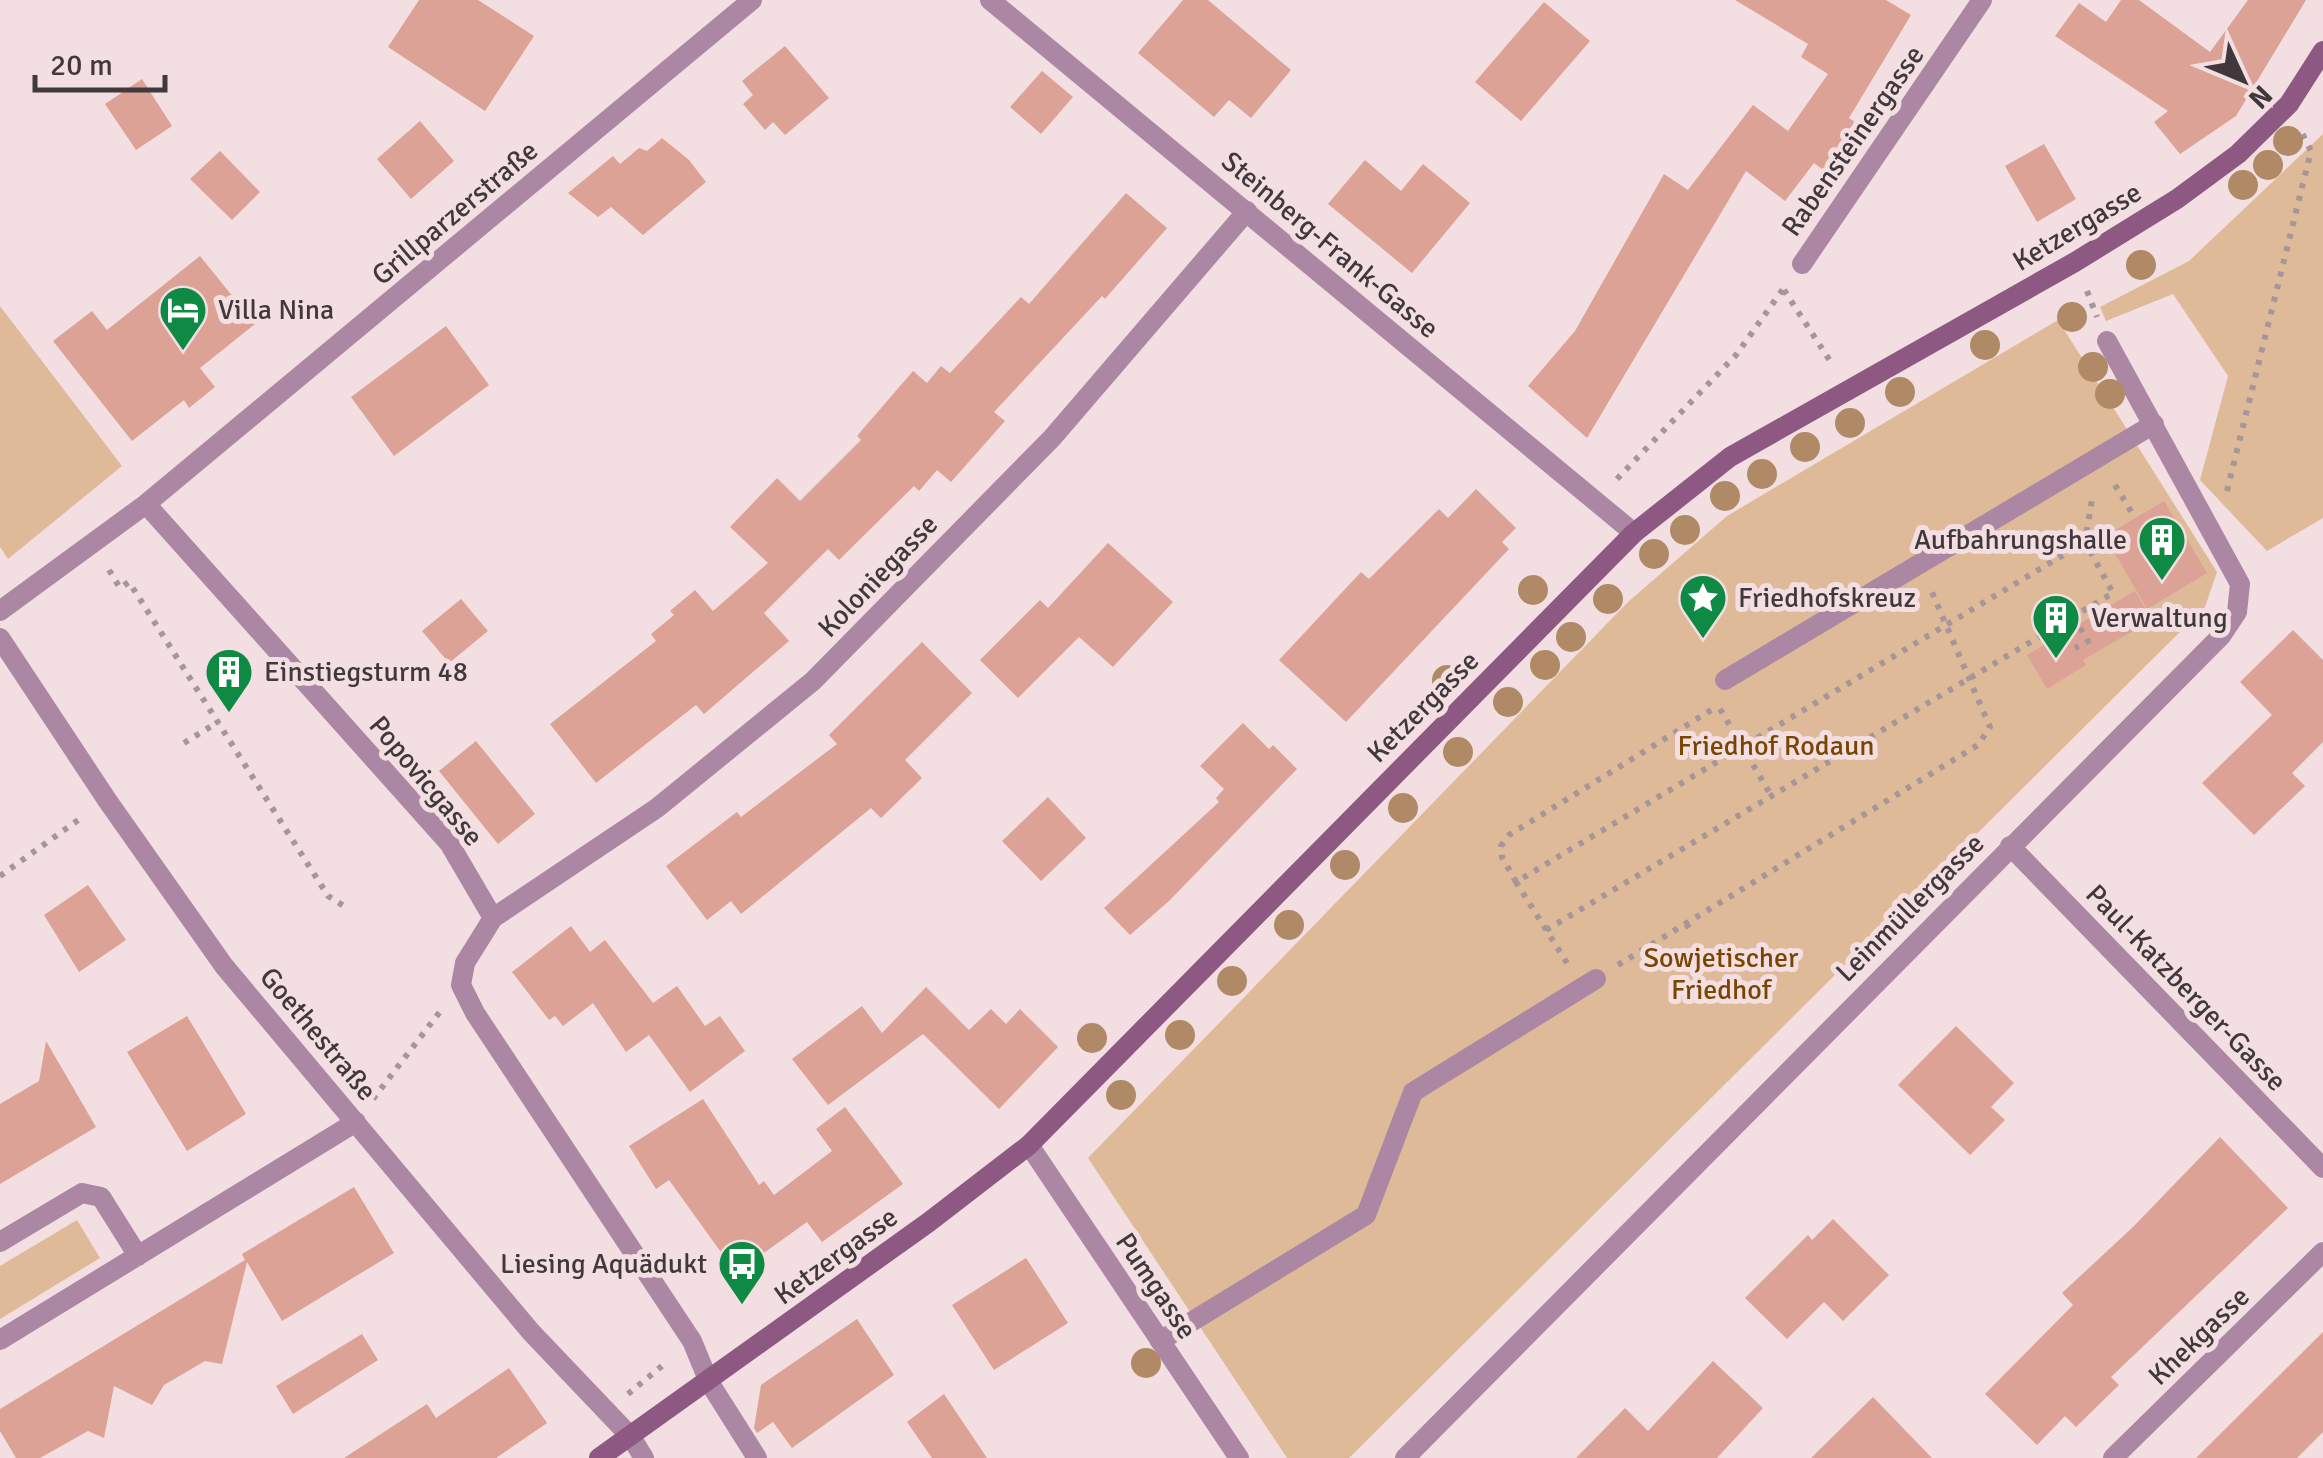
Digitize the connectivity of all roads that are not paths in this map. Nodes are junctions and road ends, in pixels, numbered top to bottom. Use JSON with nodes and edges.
{"nodes":[{"id":1,"x":752,"y":0,"type":"edge"},
{"id":2,"x":990,"y":0,"type":"edge"},
{"id":3,"x":1982,"y":0,"type":"edge"},
{"id":4,"x":2323,"y":52,"type":"edge"},
{"id":5,"x":1247,"y":211,"type":"junction"},
{"id":6,"x":1802,"y":264,"type":"road end"},
{"id":7,"x":2107,"y":341,"type":"dead end"},
{"id":8,"x":2154,"y":424,"type":"junction"},
{"id":9,"x":146,"y":504,"type":"junction"},
{"id":10,"x":1634,"y":533,"type":"junction"},
{"id":11,"x":0,"y":612,"type":"edge"},
{"id":12,"x":0,"y":638,"type":"edge"},
{"id":13,"x":1724,"y":680,"type":"road end"},
{"id":14,"x":2010,"y":846,"type":"junction"},
{"id":15,"x":493,"y":918,"type":"junction"},
{"id":16,"x":1589,"y":983,"type":"road end"},
{"id":17,"x":356,"y":1122,"type":"junction"},
{"id":18,"x":1029,"y":1145,"type":"junction"},
{"id":19,"x":2323,"y":1168,"type":"edge"},
{"id":20,"x":0,"y":1242,"type":"edge"},
{"id":21,"x":2323,"y":1252,"type":"edge"},
{"id":22,"x":138,"y":1256,"type":"junction"},
{"id":23,"x":0,"y":1340,"type":"edge"},
{"id":24,"x":1160,"y":1341,"type":"junction"},
{"id":25,"x":709,"y":1382,"type":"junction"},
{"id":26,"x":630,"y":1437,"type":"junction"},
{"id":27,"x":599,"y":1458,"type":"edge"},
{"id":28,"x":644,"y":1458,"type":"edge"},
{"id":29,"x":757,"y":1458,"type":"edge"},
{"id":30,"x":1239,"y":1458,"type":"edge"},
{"id":31,"x":1405,"y":1458,"type":"edge"},
{"id":32,"x":2114,"y":1458,"type":"edge"}],
"edges":[{"from":1,"to":9,"type":"street","name":"Grillparzerstraße"},
{"from":2,"to":5,"type":"street","name":"Steinberg-Frank-Gasse"},
{"from":3,"to":6,"type":"street","name":"Rabensteinergasse"},
{"from":4,"to":10,"type":"main road","name":"Ketzergasse"},
{"from":5,"to":10,"type":"street","name":"Steinberg-Frank-Gasse"},
{"from":5,"to":15,"type":"street","name":"Koloniegasse"},
{"from":7,"to":8,"type":"street","name":"Leinmüllergasse"},
{"from":8,"to":13,"type":"street"},
{"from":8,"to":14,"type":"street","name":"Leinmüllergasse"},
{"from":9,"to":11,"type":"street","name":"Grillparzerstraße"},
{"from":9,"to":15,"type":"street","name":"Popovicgasse"},
{"from":10,"to":18,"type":"main road","name":"Ketzergasse"},
{"from":12,"to":17,"type":"street","name":"Goethestraße"},
{"from":14,"to":19,"type":"street","name":"Paul-Katzberger-Gasse"},
{"from":14,"to":31,"type":"street","name":"Leinmüllergasse"},
{"from":15,"to":25,"type":"street"},
{"from":16,"to":24,"type":"street"},
{"from":17,"to":22,"type":"street"},
{"from":17,"to":26,"type":"street","name":"Goethestraße"},
{"from":18,"to":24,"type":"street","name":"Pumgasse"},
{"from":18,"to":25,"type":"main road","name":"Ketzergasse"},
{"from":20,"to":22,"type":"street"},
{"from":21,"to":32,"type":"street","name":"Khekgasse"},
{"from":22,"to":23,"type":"street"},
{"from":24,"to":30,"type":"street","name":"Pumgasse"},
{"from":25,"to":26,"type":"main road","name":"Ketzergasse"},
{"from":25,"to":29,"type":"street"},
{"from":26,"to":27,"type":"main road","name":"Ketzergasse"},
{"from":26,"to":28,"type":"street","name":"Goethestraße"}]}
